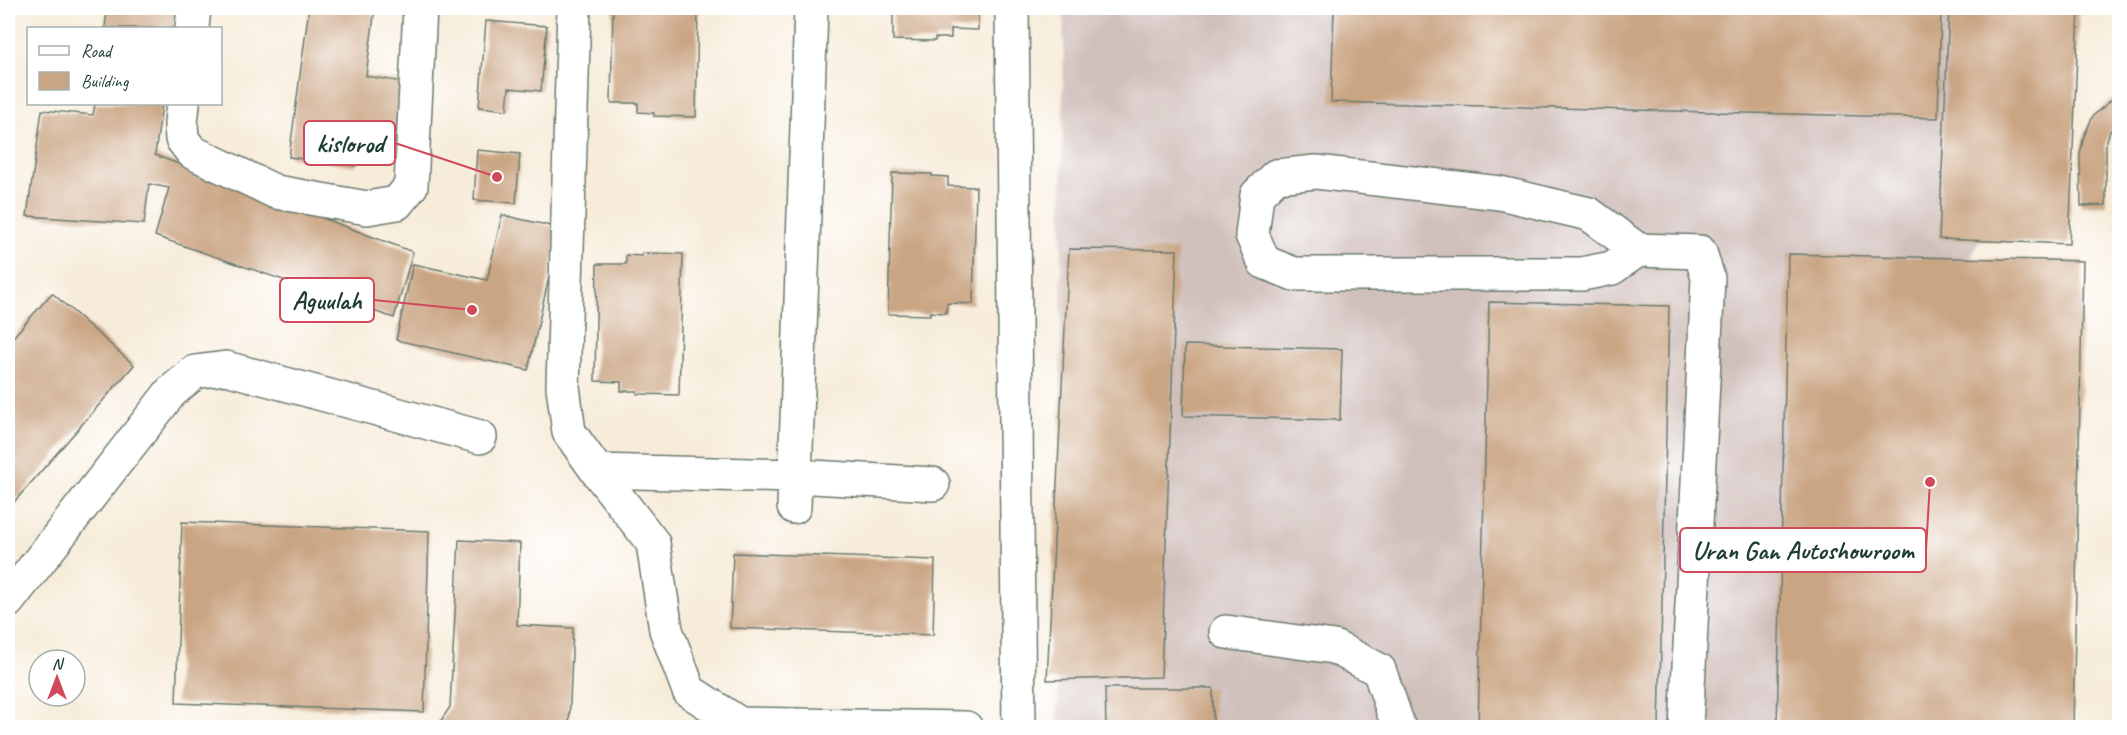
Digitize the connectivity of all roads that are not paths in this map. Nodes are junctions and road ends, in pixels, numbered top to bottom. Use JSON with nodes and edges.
{"nodes":[{"id":1,"x":194,"y":8,"type":"edge"},
{"id":2,"x":420,"y":8,"type":"edge"},
{"id":3,"x":574,"y":8,"type":"edge"},
{"id":4,"x":811,"y":8,"type":"edge"},
{"id":5,"x":1012,"y":8,"type":"edge"},
{"id":6,"x":192,"y":27,"type":"edge"},
{"id":7,"x":183,"y":105,"type":"edge"},
{"id":8,"x":1638,"y":250,"type":"junction"},
{"id":9,"x":480,"y":437,"type":"dead end"},
{"id":10,"x":597,"y":471,"type":"junction"},
{"id":11,"x":933,"y":484,"type":"dead end"},
{"id":12,"x":795,"y":491,"type":"junction"},
{"id":13,"x":8,"y":601,"type":"edge"},
{"id":14,"x":1226,"y":632,"type":"dead end"},
{"id":15,"x":860,"y":727,"type":"edge"},
{"id":16,"x":966,"y":728,"type":"edge"},
{"id":17,"x":1019,"y":728,"type":"edge"},
{"id":18,"x":1399,"y":728,"type":"edge"},
{"id":19,"x":1686,"y":728,"type":"edge"}],
"edges":[{"from":1,"to":6,"type":"street"},
{"from":2,"to":7,"type":"street"},
{"from":3,"to":10,"type":"street"},
{"from":4,"to":12,"type":"street"},
{"from":5,"to":17,"type":"street"},
{"from":8,"to":8,"type":"street"},
{"from":8,"to":19,"type":"street"},
{"from":9,"to":13,"type":"street"},
{"from":10,"to":12,"type":"street"},
{"from":10,"to":15,"type":"street"},
{"from":11,"to":12,"type":"street"},
{"from":14,"to":18,"type":"street"},
{"from":15,"to":16,"type":"street"}]}
